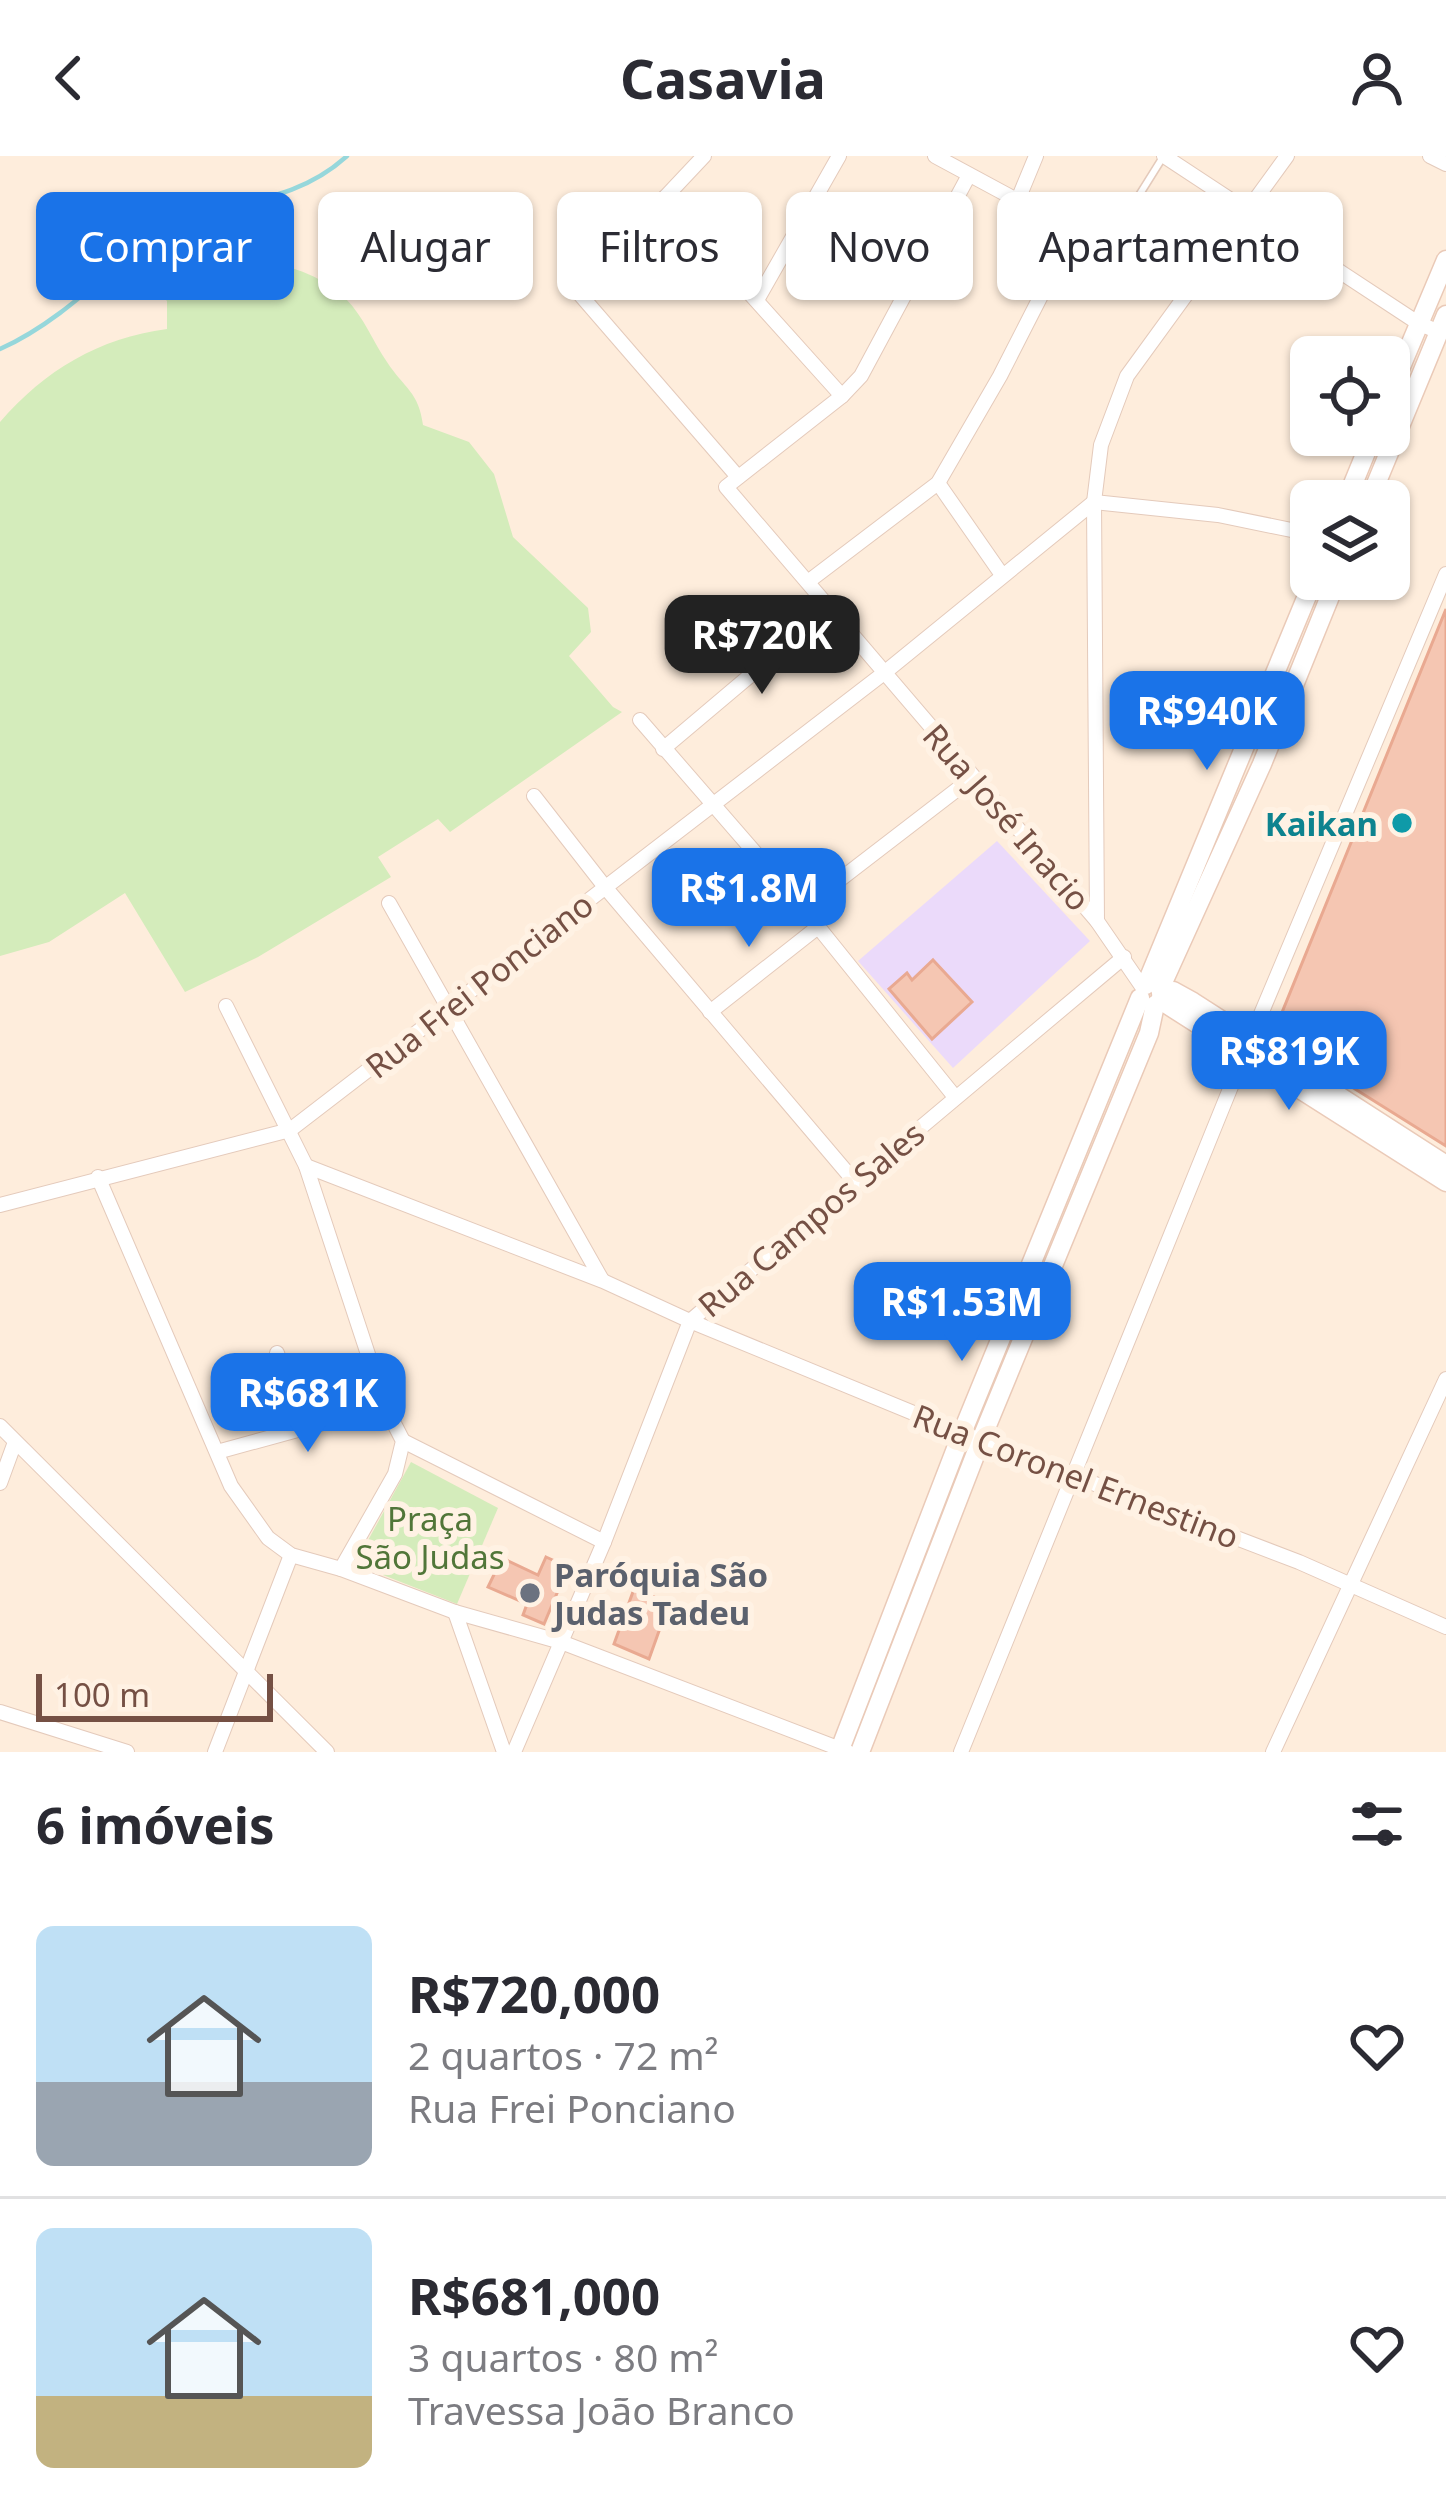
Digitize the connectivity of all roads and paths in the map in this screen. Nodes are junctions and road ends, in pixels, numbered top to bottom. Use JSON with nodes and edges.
{"nodes":[{"id":1,"x":704,"y":156,"type":"edge"},
{"id":2,"x":839,"y":156,"type":"edge"},
{"id":3,"x":935,"y":156,"type":"edge"},
{"id":4,"x":1036,"y":156,"type":"edge"},
{"id":5,"x":1287,"y":156,"type":"edge"},
{"id":6,"x":1430,"y":156,"type":"edge"},
{"id":7,"x":1164,"y":157,"type":"edge"},
{"id":8,"x":1446,"y":164,"type":"edge"},
{"id":9,"x":969,"y":175,"type":"junction"},
{"id":10,"x":670,"y":192,"type":"edge"},
{"id":11,"x":999,"y":192,"type":"edge"},
{"id":12,"x":1021,"y":192,"type":"edge"},
{"id":13,"x":1142,"y":192,"type":"edge"},
{"id":14,"x":1220,"y":192,"type":"edge"},
{"id":15,"x":1260,"y":192,"type":"edge"},
{"id":16,"x":1446,"y":260,"type":"edge"},
{"id":17,"x":1343,"y":273,"type":"edge"},
{"id":18,"x":762,"y":291,"type":"edge"},
{"id":19,"x":584,"y":300,"type":"edge"},
{"id":20,"x":757,"y":300,"type":"edge"},
{"id":21,"x":1039,"y":300,"type":"edge"},
{"id":22,"x":1182,"y":300,"type":"edge"},
{"id":23,"x":1418,"y":323,"type":"junction"},
{"id":24,"x":1443,"y":324,"type":"edge"},
{"id":25,"x":1410,"y":343,"type":"edge"},
{"id":26,"x":842,"y":396,"type":"junction"},
{"id":27,"x":1378,"y":480,"type":"edge"},
{"id":28,"x":732,"y":482,"type":"junction"},
{"id":29,"x":938,"y":483,"type":"junction"},
{"id":30,"x":1094,"y":502,"type":"junction"},
{"id":31,"x":1290,"y":530,"type":"edge"},
{"id":32,"x":1446,"y":574,"type":"edge"},
{"id":33,"x":1002,"y":575,"type":"junction"},
{"id":34,"x":809,"y":580,"type":"junction"},
{"id":35,"x":1306,"y":600,"type":"edge"},
{"id":36,"x":1328,"y":600,"type":"edge"},
{"id":37,"x":830,"y":608,"type":"junction"},
{"id":38,"x":884,"y":674,"type":"junction"},
{"id":39,"x":640,"y":720,"type":"dead end"},
{"id":40,"x":663,"y":749,"type":"junction"},
{"id":41,"x":972,"y":778,"type":"junction"},
{"id":42,"x":534,"y":796,"type":"dead end"},
{"id":43,"x":714,"y":805,"type":"junction"},
{"id":44,"x":605,"y":886,"type":"junction"},
{"id":45,"x":389,"y":903,"type":"dead end"},
{"id":46,"x":803,"y":908,"type":"junction"},
{"id":47,"x":1096,"y":921,"type":"junction"},
{"id":48,"x":818,"y":927,"type":"junction"},
{"id":49,"x":1124,"y":957,"type":"junction"},
{"id":50,"x":1152,"y":994,"type":"junction"},
{"id":51,"x":226,"y":1006,"type":"dead end"},
{"id":52,"x":452,"y":1008,"type":"junction"},
{"id":53,"x":710,"y":1012,"type":"junction"},
{"id":54,"x":1248,"y":1045,"type":"junction"},
{"id":55,"x":956,"y":1097,"type":"junction"},
{"id":56,"x":290,"y":1130,"type":"junction"},
{"id":57,"x":1446,"y":1165,"type":"edge"},
{"id":58,"x":306,"y":1166,"type":"junction"},
{"id":59,"x":98,"y":1177,"type":"junction"},
{"id":60,"x":855,"y":1182,"type":"junction"},
{"id":61,"x":1446,"y":1182,"type":"edge"},
{"id":62,"x":0,"y":1204,"type":"edge"},
{"id":63,"x":603,"y":1280,"type":"junction"},
{"id":64,"x":690,"y":1321,"type":"junction"},
{"id":65,"x":277,"y":1353,"type":"dead end"},
{"id":66,"x":1446,"y":1378,"type":"edge"},
{"id":67,"x":386,"y":1406,"type":"junction"},
{"id":68,"x":0,"y":1426,"type":"edge"},
{"id":69,"x":304,"y":1431,"type":"junction"},
{"id":70,"x":972,"y":1437,"type":"junction"},
{"id":71,"x":403,"y":1441,"type":"junction"},
{"id":72,"x":15,"y":1442,"type":"junction"},
{"id":73,"x":217,"y":1452,"type":"junction"},
{"id":74,"x":1074,"y":1475,"type":"junction"},
{"id":75,"x":0,"y":1483,"type":"edge"},
{"id":76,"x":604,"y":1542,"type":"junction"},
{"id":77,"x":291,"y":1555,"type":"junction"},
{"id":78,"x":341,"y":1569,"type":"junction"},
{"id":79,"x":1349,"y":1584,"type":"junction"},
{"id":80,"x":455,"y":1612,"type":"junction"},
{"id":81,"x":1446,"y":1627,"type":"edge"},
{"id":82,"x":561,"y":1642,"type":"junction"},
{"id":83,"x":248,"y":1673,"type":"junction"},
{"id":84,"x":0,"y":1712,"type":"edge"},
{"id":85,"x":847,"y":1751,"type":"edge"},
{"id":86,"x":127,"y":1752,"type":"edge"},
{"id":87,"x":215,"y":1752,"type":"edge"},
{"id":88,"x":327,"y":1752,"type":"edge"},
{"id":89,"x":504,"y":1752,"type":"edge"},
{"id":90,"x":514,"y":1752,"type":"edge"},
{"id":91,"x":961,"y":1752,"type":"edge"},
{"id":92,"x":1273,"y":1752,"type":"edge"}],
"edges":[{"from":1,"to":10,"type":"street"},
{"from":2,"to":18,"type":"street"},
{"from":3,"to":9,"type":"street"},
{"from":4,"to":12,"type":"street"},
{"from":5,"to":15,"type":"street"},
{"from":6,"to":8,"type":"street"},
{"from":7,"to":13,"type":"lane"},
{"from":7,"to":14,"type":"street"},
{"from":9,"to":11,"type":"street"},
{"from":9,"to":26,"type":"street"},
{"from":16,"to":23,"type":"street"},
{"from":17,"to":23,"type":"street"},
{"from":19,"to":28,"type":"street","name":"Rua José Inacio"},
{"from":20,"to":26,"type":"street"},
{"from":21,"to":29,"type":"street"},
{"from":22,"to":30,"type":"street"},
{"from":23,"to":24,"type":"street"},
{"from":23,"to":25,"type":"street"},
{"from":24,"to":27,"type":"street"},
{"from":26,"to":28,"type":"street"},
{"from":28,"to":34,"type":"street","name":"Rua José Inacio"},
{"from":29,"to":33,"type":"street"},
{"from":29,"to":34,"type":"street"},
{"from":30,"to":31,"type":"street"},
{"from":30,"to":33,"type":"street","name":"Rua Frei Ponciano"},
{"from":30,"to":47,"type":"street"},
{"from":32,"to":54,"type":"street"},
{"from":33,"to":38,"type":"street","name":"Rua Frei Ponciano"},
{"from":34,"to":37,"type":"street","name":"Rua José Inacio"},
{"from":35,"to":50,"type":"street"},
{"from":36,"to":50,"type":"street"},
{"from":37,"to":38,"type":"street","name":"Rua José Inacio"},
{"from":37,"to":40,"type":"street"},
{"from":38,"to":41,"type":"street","name":"Rua José Inacio"},
{"from":38,"to":43,"type":"street","name":"Rua Frei Ponciano"},
{"from":39,"to":40,"type":"street"},
{"from":40,"to":43,"type":"street"},
{"from":41,"to":46,"type":"street"},
{"from":41,"to":47,"type":"street","name":"Rua José Inacio"},
{"from":42,"to":44,"type":"street"},
{"from":43,"to":44,"type":"street","name":"Rua Frei Ponciano"},
{"from":43,"to":46,"type":"street"},
{"from":44,"to":52,"type":"street","name":"Rua Frei Ponciano"},
{"from":44,"to":53,"type":"street"},
{"from":45,"to":52,"type":"street"},
{"from":46,"to":48,"type":"street"},
{"from":47,"to":49,"type":"street","name":"Rua José Inacio"},
{"from":48,"to":53,"type":"street"},
{"from":48,"to":55,"type":"street"},
{"from":49,"to":50,"type":"street","name":"Rua José Inacio"},
{"from":49,"to":55,"type":"street","name":"Rua Campos Sales"},
{"from":50,"to":54,"type":"street","name":"Rua José Inacio"},
{"from":50,"to":70,"type":"street"},
{"from":51,"to":56,"type":"street"},
{"from":52,"to":56,"type":"street","name":"Rua Frei Ponciano"},
{"from":52,"to":63,"type":"street"},
{"from":53,"to":60,"type":"street"},
{"from":54,"to":57,"type":"street","name":"Rua José Inacio"},
{"from":54,"to":61,"type":"street","name":"Rua José Inacio"},
{"from":54,"to":74,"type":"street"},
{"from":55,"to":60,"type":"street","name":"Rua Campos Sales"},
{"from":56,"to":58,"type":"street"},
{"from":56,"to":59,"type":"street","name":"Rua Frei Ponciano"},
{"from":58,"to":63,"type":"street","name":"Rua Coronel Ernestino"},
{"from":58,"to":67,"type":"street"},
{"from":59,"to":62,"type":"street","name":"Rua Frei Ponciano"},
{"from":59,"to":73,"type":"street"},
{"from":60,"to":64,"type":"street","name":"Rua Campos Sales"},
{"from":63,"to":64,"type":"street","name":"Rua Coronel Ernestino"},
{"from":64,"to":70,"type":"street","name":"Rua Coronel Ernestino"},
{"from":64,"to":76,"type":"street","name":"Rua Campos Sales"},
{"from":65,"to":69,"type":"street"},
{"from":66,"to":79,"type":"street"},
{"from":67,"to":69,"type":"street"},
{"from":67,"to":71,"type":"street"},
{"from":68,"to":72,"type":"street"},
{"from":69,"to":73,"type":"street"},
{"from":70,"to":74,"type":"street","name":"Rua Coronel Ernestino"},
{"from":70,"to":85,"type":"street"},
{"from":71,"to":76,"type":"street"},
{"from":71,"to":78,"type":"street"},
{"from":72,"to":75,"type":"street"},
{"from":72,"to":83,"type":"street"},
{"from":73,"to":77,"type":"street"},
{"from":74,"to":79,"type":"street","name":"Rua Coronel Ernestino"},
{"from":74,"to":91,"type":"street"},
{"from":76,"to":82,"type":"street","name":"Rua Campos Sales"},
{"from":77,"to":78,"type":"street"},
{"from":77,"to":83,"type":"street"},
{"from":78,"to":80,"type":"street"},
{"from":79,"to":81,"type":"street","name":"Rua Coronel Ernestino"},
{"from":79,"to":92,"type":"street"},
{"from":80,"to":82,"type":"street"},
{"from":80,"to":89,"type":"street"},
{"from":82,"to":85,"type":"street"},
{"from":82,"to":90,"type":"street","name":"Rua Campos Sales"},
{"from":83,"to":87,"type":"street"},
{"from":83,"to":88,"type":"street"},
{"from":84,"to":86,"type":"street"}]}
